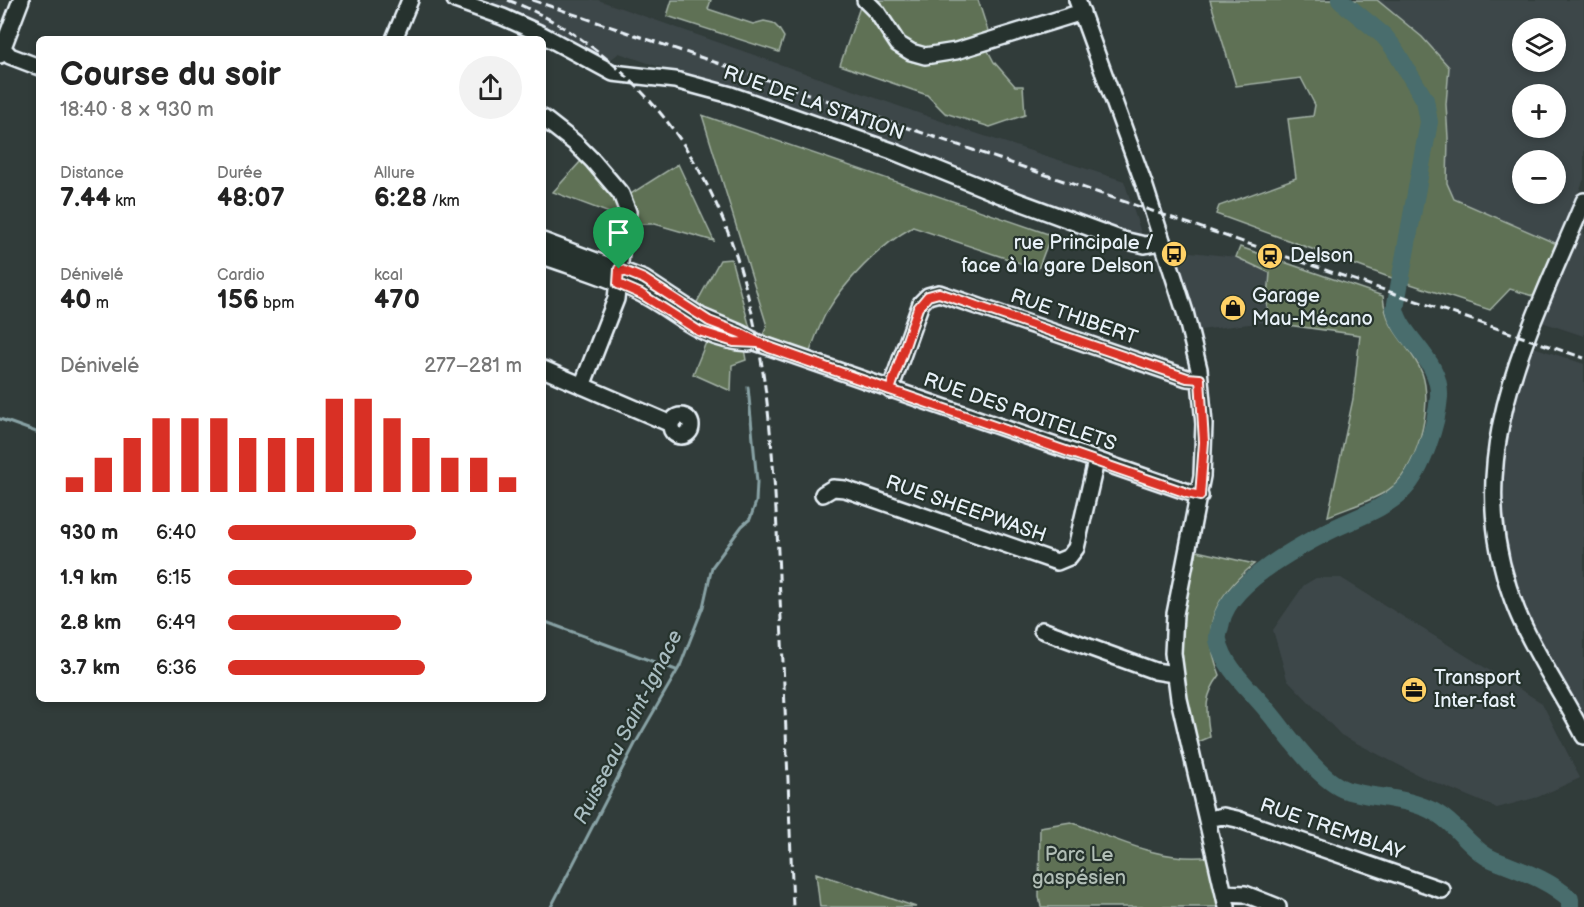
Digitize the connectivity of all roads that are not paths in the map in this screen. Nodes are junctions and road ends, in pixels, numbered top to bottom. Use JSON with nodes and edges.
{"nodes":[{"id":1,"x":21,"y":0,"type":"edge"},
{"id":2,"x":410,"y":0,"type":"edge"},
{"id":3,"x":455,"y":0,"type":"edge"},
{"id":4,"x":865,"y":0,"type":"edge"},
{"id":5,"x":1079,"y":6,"type":"edge"},
{"id":6,"x":395,"y":36,"type":"edge"},
{"id":7,"x":543,"y":36,"type":"edge"},
{"id":8,"x":546,"y":37,"type":"edge"},
{"id":9,"x":1,"y":49,"type":"edge"},
{"id":10,"x":36,"y":66,"type":"edge"},
{"id":11,"x":546,"y":120,"type":"edge"},
{"id":12,"x":1584,"y":201,"type":"edge"},
{"id":13,"x":546,"y":242,"type":"edge"},
{"id":14,"x":1161,"y":242,"type":"junction"},
{"id":15,"x":546,"y":257,"type":"edge"},
{"id":16,"x":618,"y":276,"type":"junction"},
{"id":17,"x":546,"y":370,"type":"edge"},
{"id":18,"x":1200,"y":379,"type":"junction"},
{"id":19,"x":582,"y":386,"type":"junction"},
{"id":20,"x":890,"y":390,"type":"junction"},
{"id":21,"x":671,"y":424,"type":"dead end"},
{"id":22,"x":1096,"y":461,"type":"junction"},
{"id":23,"x":823,"y":494,"type":"dead end"},
{"id":24,"x":1200,"y":496,"type":"junction"},
{"id":25,"x":1042,"y":630,"type":"dead end"},
{"id":26,"x":1174,"y":674,"type":"junction"},
{"id":27,"x":1584,"y":736,"type":"edge"},
{"id":28,"x":1208,"y":819,"type":"junction"},
{"id":29,"x":1442,"y":890,"type":"dead end"},
{"id":30,"x":1226,"y":900,"type":"edge"},
{"id":31,"x":1278,"y":907,"type":"edge"}],
"edges":[{"from":1,"to":9,"type":"street"},
{"from":2,"to":6,"type":"street"},
{"from":3,"to":7,"type":"street","name":"RUE DE LA STATION"},
{"from":4,"to":5,"type":"street"},
{"from":5,"to":14,"type":"street"},
{"from":8,"to":14,"type":"street","name":"RUE DE LA STATION"},
{"from":9,"to":10,"type":"street"},
{"from":11,"to":16,"type":"street"},
{"from":12,"to":27,"type":"street"},
{"from":13,"to":16,"type":"street","name":"RUE DES ROITELETS"},
{"from":14,"to":18,"type":"street"},
{"from":15,"to":16,"type":"street","name":"RUE DES ROITELETS"},
{"from":16,"to":19,"type":"street"},
{"from":16,"to":20,"type":"street","name":"RUE DES ROITELETS"},
{"from":17,"to":19,"type":"street"},
{"from":18,"to":20,"type":"street","name":"RUE THIBERT"},
{"from":18,"to":24,"type":"street"},
{"from":19,"to":21,"type":"street"},
{"from":20,"to":22,"type":"street","name":"RUE DES ROITELETS"},
{"from":22,"to":23,"type":"street","name":"RUE SHEEPWASH"},
{"from":22,"to":24,"type":"street","name":"RUE DES ROITELETS"},
{"from":24,"to":26,"type":"street"},
{"from":25,"to":26,"type":"street"},
{"from":26,"to":28,"type":"street"},
{"from":28,"to":29,"type":"street","name":"RUE TREMBLAY"},
{"from":28,"to":30,"type":"street"},
{"from":30,"to":31,"type":"street"}]}
